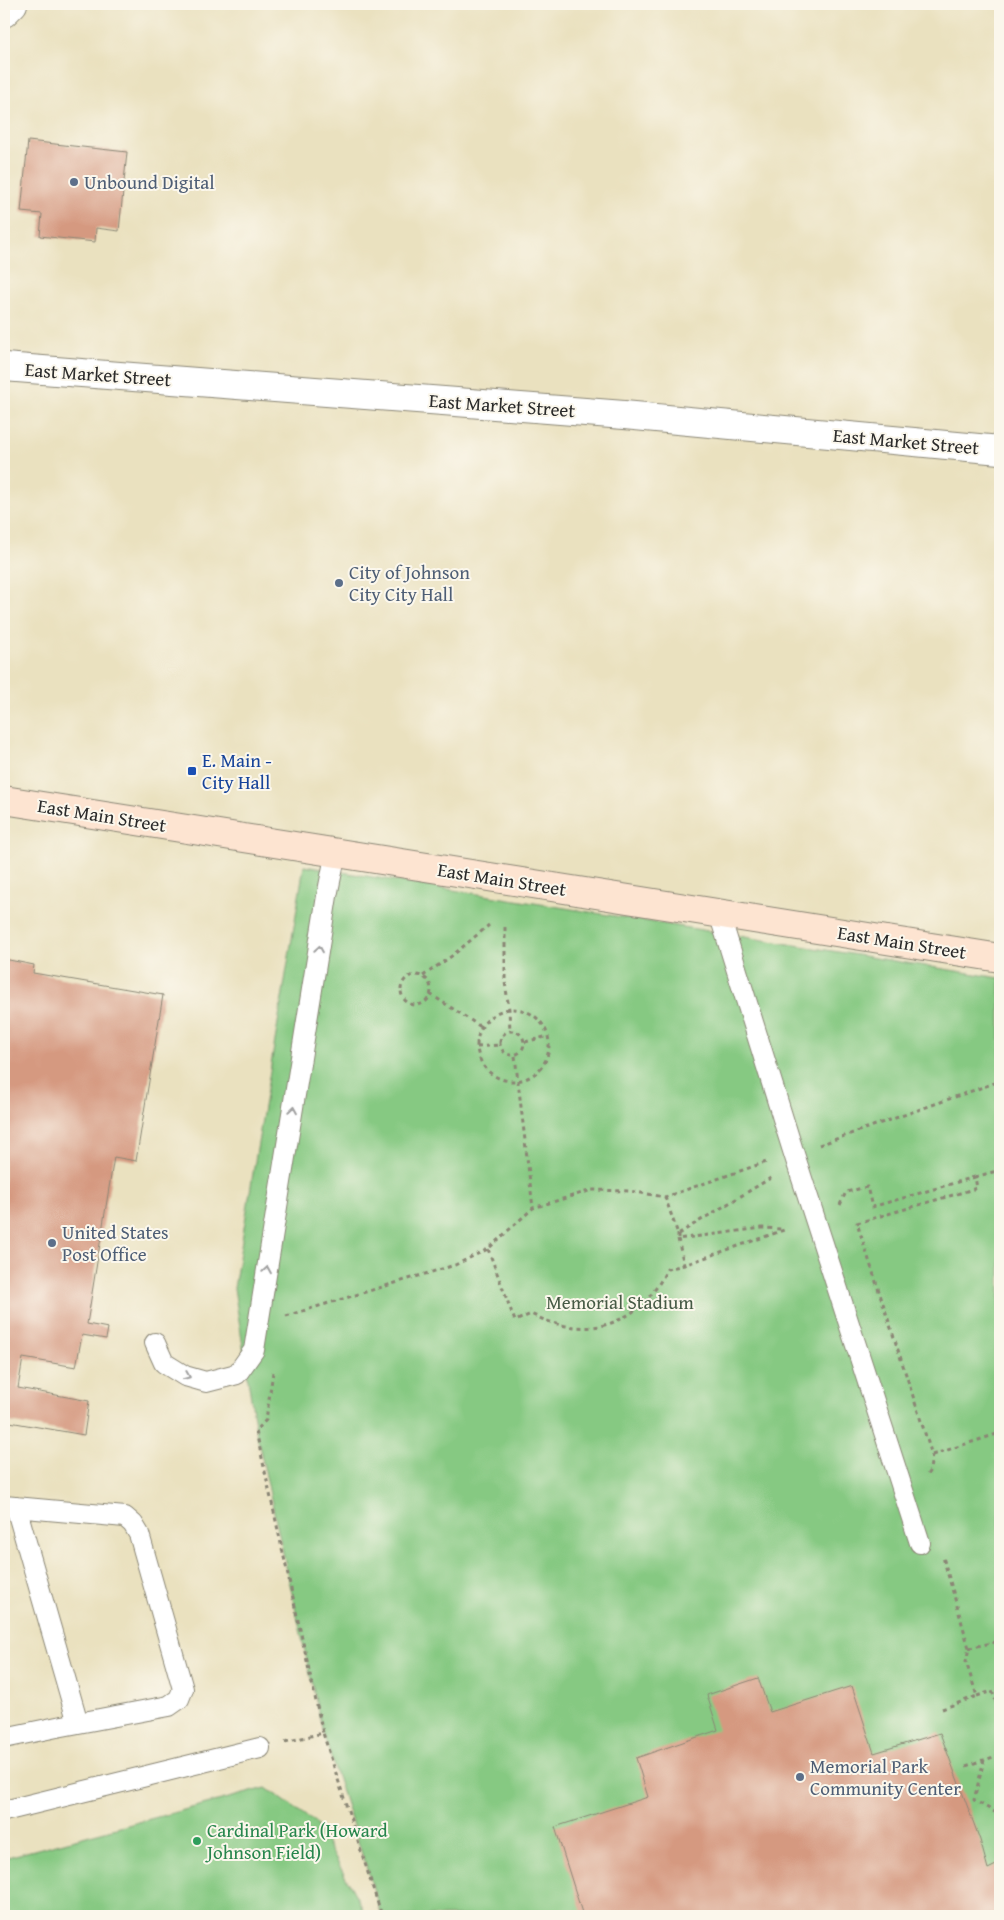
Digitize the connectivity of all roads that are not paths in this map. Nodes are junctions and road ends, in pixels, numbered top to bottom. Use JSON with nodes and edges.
{"nodes":[{"id":1,"x":13,"y":4,"type":"edge"},
{"id":2,"x":4,"y":14,"type":"edge"},
{"id":3,"x":4,"y":367,"type":"edge"},
{"id":4,"x":1000,"y":450,"type":"edge"},
{"id":5,"x":4,"y":800,"type":"edge"},
{"id":6,"x":336,"y":852,"type":"junction"},
{"id":7,"x":719,"y":913,"type":"junction"},
{"id":8,"x":1000,"y":958,"type":"edge"},
{"id":9,"x":155,"y":1343,"type":"dead end"},
{"id":10,"x":10,"y":1506,"type":"edge"},
{"id":11,"x":920,"y":1543,"type":"dead end"},
{"id":12,"x":78,"y":1723,"type":"junction"},
{"id":13,"x":4,"y":1738,"type":"edge"},
{"id":14,"x":260,"y":1748,"type":"road end"},
{"id":15,"x":4,"y":1811,"type":"edge"}],
"edges":[{"from":1,"to":2,"type":"street"},
{"from":3,"to":4,"type":"street","name":"East Market Street"},
{"from":5,"to":6,"type":"main road","name":"East Main Street"},
{"from":6,"to":7,"type":"main road","name":"East Main Street"},
{"from":9,"to":6,"type":"lane","one_way":true},
{"from":7,"to":8,"type":"main road","name":"East Main Street"},
{"from":7,"to":11,"type":"lane"},
{"from":10,"to":12,"type":"lane"},
{"from":10,"to":12,"type":"lane"},
{"from":12,"to":13,"type":"lane"},
{"from":14,"to":15,"type":"lane"}]}
